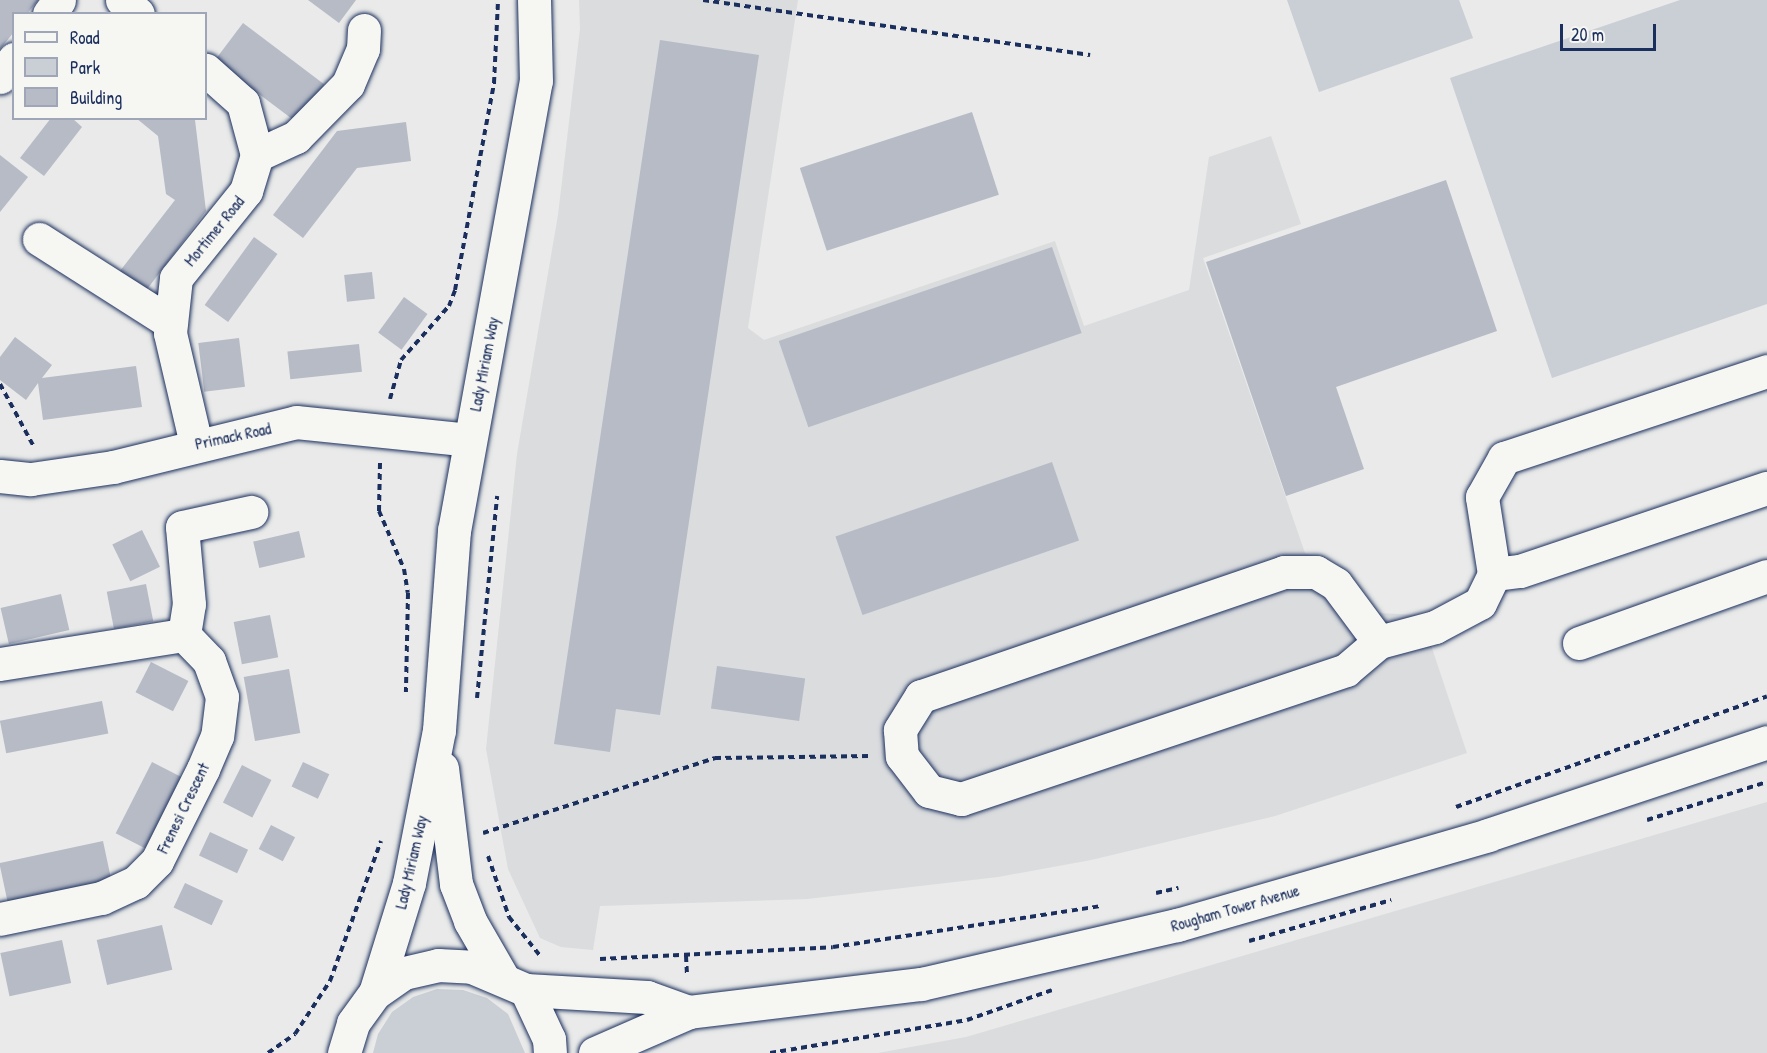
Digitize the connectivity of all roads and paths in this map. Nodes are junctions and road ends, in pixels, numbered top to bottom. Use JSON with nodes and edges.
{"nodes":[{"id":1,"x":123,"y":0,"type":"edge"},
{"id":2,"x":498,"y":0,"type":"edge"},
{"id":3,"x":534,"y":0,"type":"edge"},
{"id":4,"x":703,"y":0,"type":"edge"},
{"id":5,"x":136,"y":12,"type":"edge"},
{"id":6,"x":364,"y":30,"type":"dead end"},
{"id":7,"x":1090,"y":55,"type":"dead end"},
{"id":8,"x":12,"y":62,"type":"edge"},
{"id":9,"x":207,"y":71,"type":"edge"},
{"id":10,"x":0,"y":77,"type":"edge"},
{"id":11,"x":257,"y":154,"type":"junction"},
{"id":12,"x":39,"y":238,"type":"dead end"},
{"id":13,"x":171,"y":323,"type":"junction"},
{"id":14,"x":1767,"y":371,"type":"edge"},
{"id":15,"x":0,"y":384,"type":"edge"},
{"id":16,"x":384,"y":430,"type":"junction"},
{"id":17,"x":469,"y":440,"type":"junction"},
{"id":18,"x":196,"y":444,"type":"junction"},
{"id":19,"x":0,"y":476,"type":"edge"},
{"id":20,"x":49,"y":477,"type":"junction"},
{"id":21,"x":1767,"y":488,"type":"edge"},
{"id":22,"x":251,"y":512,"type":"dead end"},
{"id":23,"x":1494,"y":574,"type":"junction"},
{"id":24,"x":1767,"y":576,"type":"edge"},
{"id":25,"x":184,"y":635,"type":"junction"},
{"id":26,"x":1379,"y":642,"type":"junction"},
{"id":27,"x":1579,"y":643,"type":"dead end"},
{"id":28,"x":0,"y":664,"type":"edge"},
{"id":29,"x":406,"y":696,"type":"dead end"},
{"id":30,"x":439,"y":730,"type":"junction"},
{"id":31,"x":1767,"y":742,"type":"edge"},
{"id":32,"x":902,"y":756,"type":"junction"},
{"id":33,"x":480,"y":834,"type":"dead end"},
{"id":34,"x":383,"y":837,"type":"dead end"},
{"id":35,"x":0,"y":919,"type":"edge"},
{"id":36,"x":515,"y":985,"type":"junction"},
{"id":37,"x":375,"y":993,"type":"junction"},
{"id":38,"x":689,"y":1012,"type":"junction"},
{"id":39,"x":348,"y":1038,"type":"edge"},
{"id":40,"x":268,"y":1053,"type":"edge"},
{"id":41,"x":330,"y":1053,"type":"edge"},
{"id":42,"x":550,"y":1053,"type":"edge"},
{"id":43,"x":595,"y":1053,"type":"edge"}],
"edges":[{"from":1,"to":5,"type":"street"},
{"from":2,"to":16,"type":"path"},
{"from":3,"to":17,"type":"street","name":"Lady Miriam Way"},
{"from":4,"to":7,"type":"path"},
{"from":6,"to":11,"type":"street"},
{"from":8,"to":10,"type":"street"},
{"from":9,"to":11,"type":"street"},
{"from":11,"to":13,"type":"street","name":"Mortimer Road"},
{"from":12,"to":13,"type":"street"},
{"from":13,"to":18,"type":"street","name":"Mortimer Road"},
{"from":14,"to":23,"type":"street"},
{"from":15,"to":20,"type":"path"},
{"from":16,"to":17,"type":"street","name":"Primack Road"},
{"from":16,"to":18,"type":"street","name":"Primack Road"},
{"from":16,"to":29,"type":"path"},
{"from":17,"to":30,"type":"street","name":"Lady Miriam Way"},
{"from":18,"to":20,"type":"street","name":"Primack Road"},
{"from":19,"to":20,"type":"street","name":"Primack Road"},
{"from":21,"to":23,"type":"street"},
{"from":22,"to":25,"type":"street"},
{"from":23,"to":26,"type":"street"},
{"from":24,"to":27,"type":"street"},
{"from":25,"to":28,"type":"street"},
{"from":25,"to":35,"type":"street","name":"Frenesi Crescent"},
{"from":26,"to":32,"type":"street"},
{"from":26,"to":32,"type":"street"},
{"from":30,"to":36,"type":"street","name":"Lady Miriam Way"},
{"from":30,"to":37,"type":"street","name":"Lady Miriam Way"},
{"from":31,"to":38,"type":"street","name":"Rougham Tower Avenue"},
{"from":32,"to":33,"type":"path"},
{"from":34,"to":40,"type":"path"},
{"from":36,"to":37,"type":"street","name":"Rougham Tower Avenue"},
{"from":36,"to":38,"type":"street","name":"Rougham Tower Avenue"},
{"from":36,"to":42,"type":"street","name":"Lady Miriam Way"},
{"from":37,"to":39,"type":"street"},
{"from":38,"to":43,"type":"street","name":"Rougham Tower Avenue"},
{"from":39,"to":41,"type":"street"}]}
